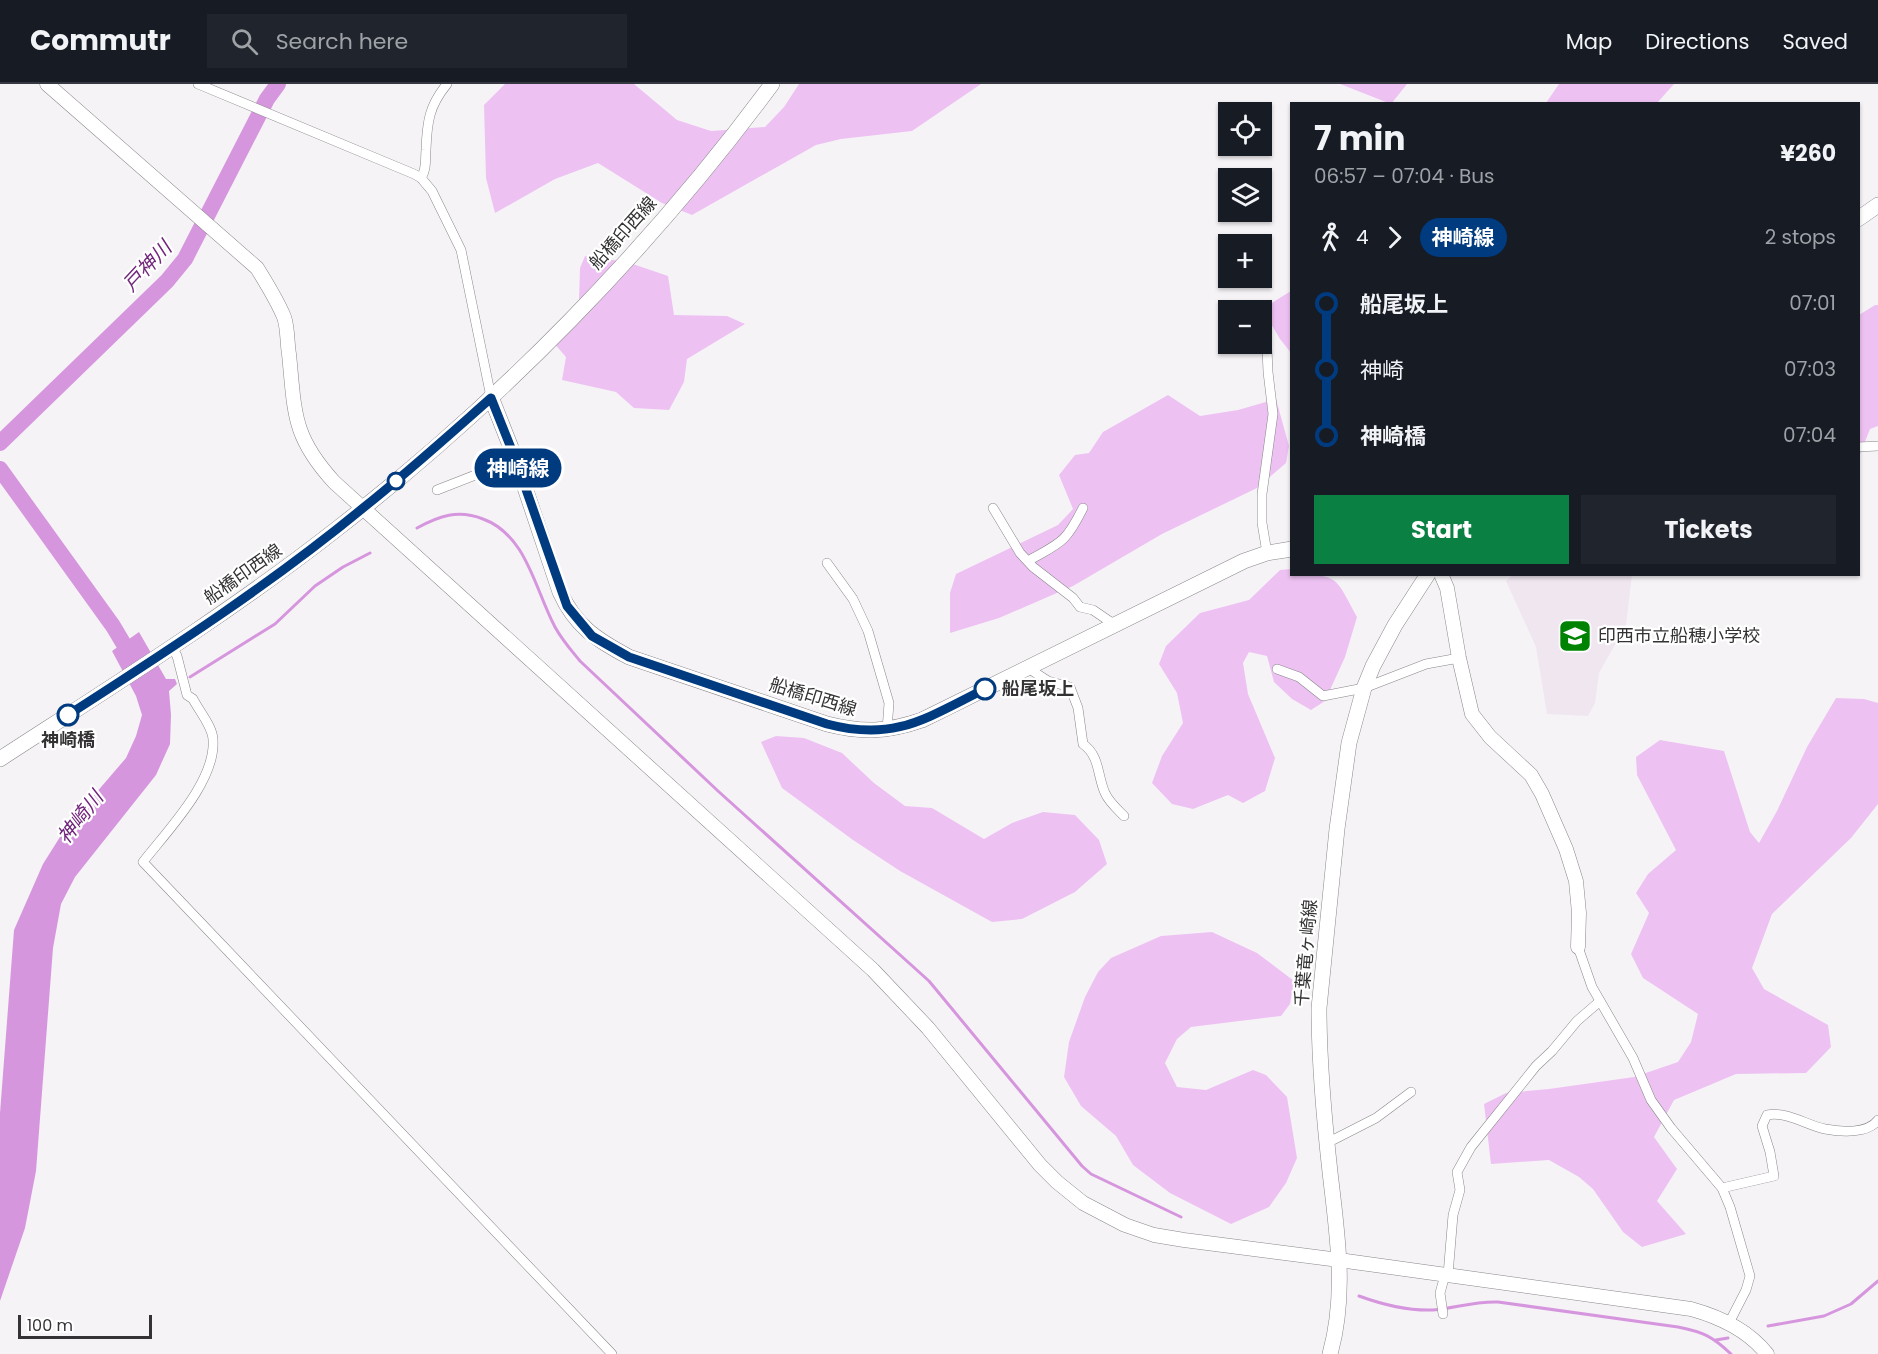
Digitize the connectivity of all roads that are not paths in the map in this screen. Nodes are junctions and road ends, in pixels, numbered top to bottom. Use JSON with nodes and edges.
{"nodes":[{"id":1,"x":47,"y":84,"type":"edge"},
{"id":2,"x":198,"y":84,"type":"edge"},
{"id":3,"x":447,"y":84,"type":"edge"},
{"id":4,"x":772,"y":84,"type":"edge"},
{"id":5,"x":421,"y":178,"type":"junction"},
{"id":6,"x":1878,"y":205,"type":"edge"},
{"id":7,"x":1860,"y":218,"type":"edge"},
{"id":8,"x":1267,"y":354,"type":"edge"},
{"id":9,"x":491,"y":398,"type":"junction"},
{"id":10,"x":1878,"y":446,"type":"edge"},
{"id":11,"x":1860,"y":447,"type":"edge"},
{"id":12,"x":515,"y":458,"type":"junction"},
{"id":13,"x":539,"y":469,"type":"dead end"},
{"id":14,"x":437,"y":490,"type":"dead end"},
{"id":15,"x":363,"y":508,"type":"junction"},
{"id":16,"x":993,"y":508,"type":"dead end"},
{"id":17,"x":1083,"y":508,"type":"dead end"},
{"id":18,"x":1290,"y":549,"type":"edge"},
{"id":19,"x":1267,"y":553,"type":"junction"},
{"id":20,"x":1028,"y":561,"type":"junction"},
{"id":21,"x":827,"y":563,"type":"dead end"},
{"id":22,"x":1427,"y":576,"type":"edge"},
{"id":23,"x":1443,"y":576,"type":"edge"},
{"id":24,"x":1115,"y":625,"type":"junction"},
{"id":25,"x":170,"y":648,"type":"junction"},
{"id":26,"x":1459,"y":658,"type":"junction"},
{"id":27,"x":1028,"y":668,"type":"junction"},
{"id":28,"x":1277,"y":669,"type":"dead end"},
{"id":29,"x":1364,"y":688,"type":"junction"},
{"id":30,"x":887,"y":730,"type":"junction"},
{"id":31,"x":0,"y":759,"type":"edge"},
{"id":32,"x":1124,"y":816,"type":"dead end"},
{"id":33,"x":1578,"y":947,"type":"joint"},
{"id":34,"x":1599,"y":1002,"type":"junction"},
{"id":35,"x":1411,"y":1092,"type":"dead end"},
{"id":36,"x":1878,"y":1120,"type":"edge"},
{"id":37,"x":1327,"y":1143,"type":"junction"},
{"id":38,"x":1722,"y":1188,"type":"junction"},
{"id":39,"x":1339,"y":1260,"type":"junction"},
{"id":40,"x":1447,"y":1275,"type":"junction"},
{"id":41,"x":1443,"y":1314,"type":"dead end"},
{"id":42,"x":1729,"y":1323,"type":"junction"},
{"id":43,"x":612,"y":1354,"type":"edge"},
{"id":44,"x":1330,"y":1354,"type":"edge"},
{"id":45,"x":1767,"y":1354,"type":"edge"}],
"edges":[{"from":1,"to":15,"type":"street"},
{"from":2,"to":5,"type":"street"},
{"from":3,"to":5,"type":"street"},
{"from":4,"to":9,"type":"main road","name":"船橋印西線"},
{"from":5,"to":9,"type":"street"},
{"from":6,"to":7,"type":"main road"},
{"from":8,"to":19,"type":"street"},
{"from":9,"to":12,"type":"main road","name":"船橋印西線"},
{"from":9,"to":15,"type":"main road","name":"船橋印西線"},
{"from":10,"to":11,"type":"street"},
{"from":12,"to":13,"type":"street"},
{"from":12,"to":14,"type":"street"},
{"from":12,"to":30,"type":"main road","name":"船橋印西線"},
{"from":15,"to":25,"type":"main road","name":"船橋印西線"},
{"from":15,"to":39,"type":"street"},
{"from":16,"to":20,"type":"street"},
{"from":17,"to":20,"type":"street"},
{"from":18,"to":19,"type":"main road","name":"船橋印西線"},
{"from":19,"to":24,"type":"main road","name":"船橋印西線"},
{"from":20,"to":24,"type":"street"},
{"from":21,"to":30,"type":"street"},
{"from":22,"to":29,"type":"main road","name":"千葉竜ヶ崎線"},
{"from":23,"to":26,"type":"street"},
{"from":24,"to":27,"type":"main road","name":"船橋印西線"},
{"from":25,"to":31,"type":"main road","name":"船橋印西線"},
{"from":25,"to":43,"type":"street"},
{"from":26,"to":29,"type":"street"},
{"from":26,"to":33,"type":"street"},
{"from":27,"to":30,"type":"main road","name":"船橋印西線"},
{"from":27,"to":32,"type":"street"},
{"from":28,"to":29,"type":"street"},
{"from":29,"to":37,"type":"main road","name":"千葉竜ヶ崎線"},
{"from":33,"to":34,"type":"street"},
{"from":34,"to":38,"type":"street"},
{"from":34,"to":40,"type":"street"},
{"from":35,"to":37,"type":"street"},
{"from":36,"to":38,"type":"street"},
{"from":37,"to":39,"type":"main road","name":"千葉竜ヶ崎線"},
{"from":38,"to":42,"type":"street"},
{"from":39,"to":40,"type":"street"},
{"from":39,"to":44,"type":"main road","name":"千葉竜ヶ崎線"},
{"from":40,"to":41,"type":"street"},
{"from":40,"to":42,"type":"street"},
{"from":42,"to":45,"type":"street"}]}
